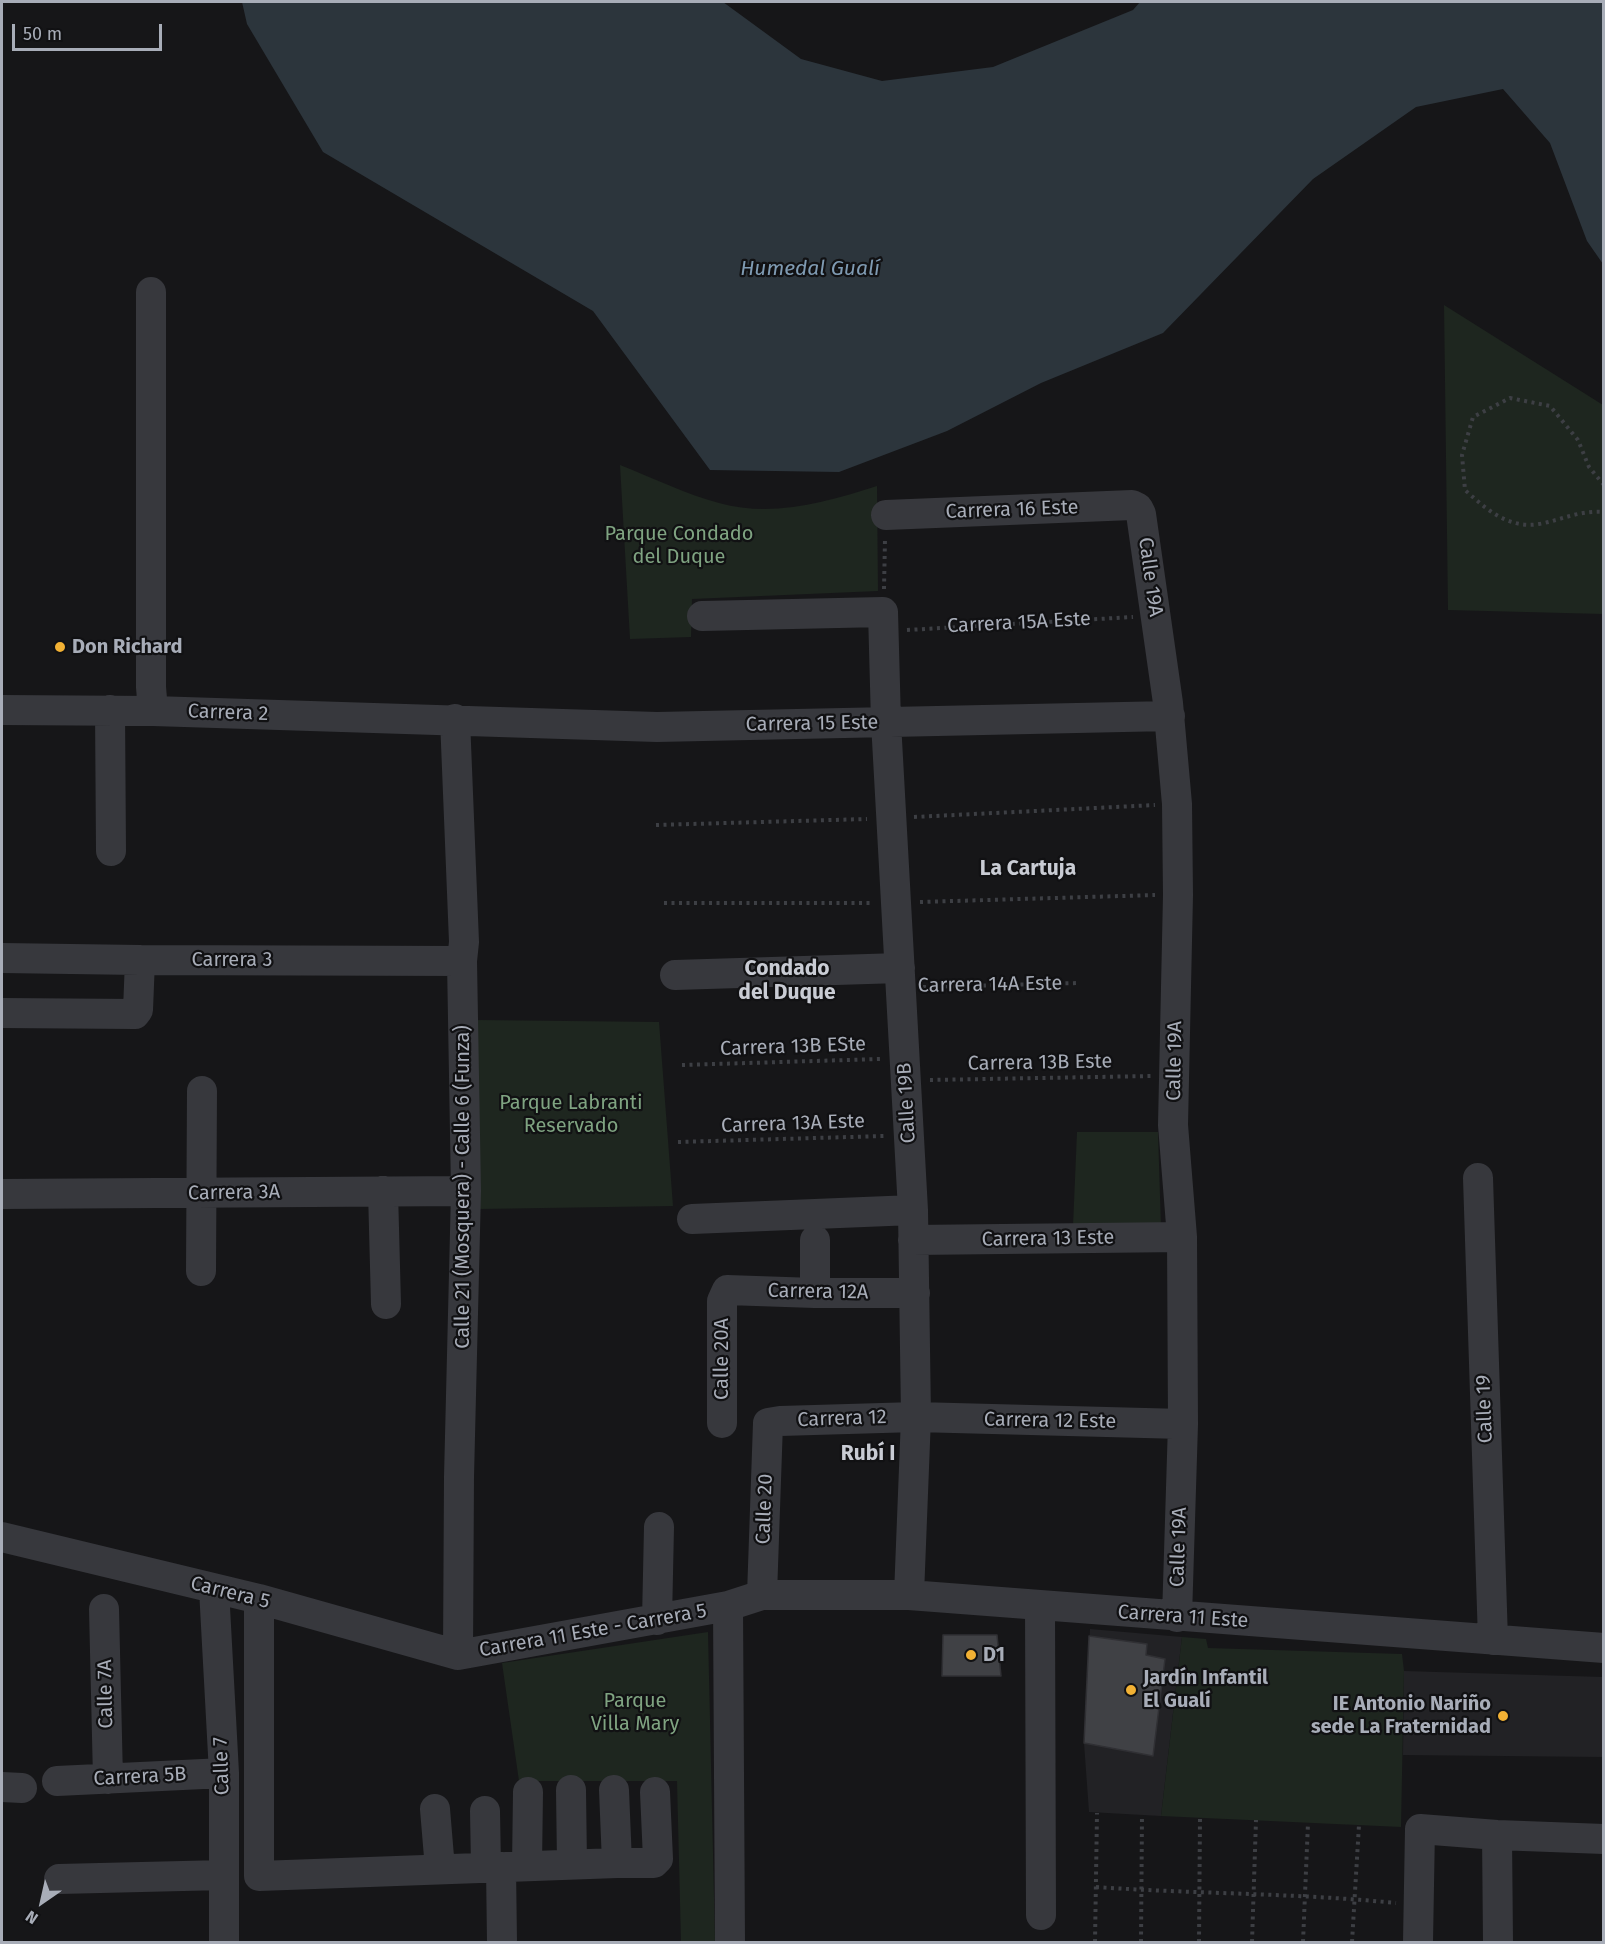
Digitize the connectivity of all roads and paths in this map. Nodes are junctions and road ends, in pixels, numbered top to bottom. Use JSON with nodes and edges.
{"nodes":[{"id":1,"x":151,"y":292,"type":"dead end"},
{"id":2,"x":1604,"y":485,"type":"edge"},
{"id":3,"x":1138,"y":508,"type":"joint"},
{"id":4,"x":1604,"y":512,"type":"edge"},
{"id":5,"x":886,"y":515,"type":"joint"},
{"id":6,"x":702,"y":616,"type":"dead end"},
{"id":7,"x":1155,"y":616,"type":"junction"},
{"id":8,"x":883,"y":621,"type":"junction"},
{"id":9,"x":2,"y":710,"type":"edge"},
{"id":10,"x":110,"y":710,"type":"junction"},
{"id":11,"x":153,"y":711,"type":"junction"},
{"id":12,"x":1170,"y":716,"type":"junction"},
{"id":13,"x":455,"y":719,"type":"junction"},
{"id":14,"x":886,"y":722,"type":"junction"},
{"id":15,"x":111,"y":851,"type":"dead end"},
{"id":16,"x":467,"y":948,"type":"junction"},
{"id":17,"x":2,"y":958,"type":"edge"},
{"id":18,"x":140,"y":960,"type":"junction"},
{"id":19,"x":675,"y":975,"type":"dead end"},
{"id":20,"x":900,"y":978,"type":"junction"},
{"id":21,"x":1079,"y":983,"type":"dead end"},
{"id":22,"x":2,"y":1013,"type":"edge"},
{"id":23,"x":682,"y":1065,"type":"dead end"},
{"id":24,"x":905,"y":1070,"type":"junction"},
{"id":25,"x":1175,"y":1075,"type":"junction"},
{"id":26,"x":202,"y":1090,"type":"dead end"},
{"id":27,"x":909,"y":1136,"type":"junction"},
{"id":28,"x":678,"y":1142,"type":"dead end"},
{"id":29,"x":1478,"y":1178,"type":"dead end"},
{"id":30,"x":383,"y":1191,"type":"junction"},
{"id":31,"x":466,"y":1191,"type":"junction"},
{"id":32,"x":201,"y":1193,"type":"junction"},
{"id":33,"x":2,"y":1194,"type":"edge"},
{"id":34,"x":913,"y":1210,"type":"junction"},
{"id":35,"x":692,"y":1219,"type":"dead end"},
{"id":36,"x":1182,"y":1237,"type":"junction"},
{"id":37,"x":815,"y":1240,"type":"dead end"},
{"id":38,"x":913,"y":1240,"type":"junction"},
{"id":39,"x":201,"y":1271,"type":"dead end"},
{"id":40,"x":815,"y":1293,"type":"junction"},
{"id":41,"x":915,"y":1293,"type":"junction"},
{"id":42,"x":723,"y":1295,"type":"joint"},
{"id":43,"x":386,"y":1304,"type":"dead end"},
{"id":44,"x":916,"y":1417,"type":"junction"},
{"id":45,"x":722,"y":1423,"type":"dead end"},
{"id":46,"x":768,"y":1423,"type":"joint"},
{"id":47,"x":1183,"y":1424,"type":"junction"},
{"id":48,"x":659,"y":1527,"type":"dead end"},
{"id":49,"x":2,"y":1537,"type":"edge"},
{"id":50,"x":214,"y":1589,"type":"junction"},
{"id":51,"x":762,"y":1595,"type":"junction"},
{"id":52,"x":909,"y":1595,"type":"junction"},
{"id":53,"x":259,"y":1599,"type":"junction"},
{"id":54,"x":728,"y":1606,"type":"junction"},
{"id":55,"x":1040,"y":1606,"type":"junction"},
{"id":56,"x":104,"y":1609,"type":"dead end"},
{"id":57,"x":1177,"y":1617,"type":"junction"},
{"id":58,"x":657,"y":1620,"type":"junction"},
{"id":59,"x":1493,"y":1640,"type":"junction"},
{"id":60,"x":1604,"y":1648,"type":"edge"},
{"id":61,"x":458,"y":1655,"type":"junction"},
{"id":62,"x":224,"y":1773,"type":"junction"},
{"id":63,"x":108,"y":1779,"type":"junction"},
{"id":64,"x":57,"y":1781,"type":"dead end"},
{"id":65,"x":571,"y":1790,"type":"dead end"},
{"id":66,"x":614,"y":1790,"type":"dead end"},
{"id":67,"x":528,"y":1792,"type":"dead end"},
{"id":68,"x":654,"y":1792,"type":"dead end"},
{"id":69,"x":435,"y":1809,"type":"dead end"},
{"id":70,"x":485,"y":1811,"type":"dead end"},
{"id":71,"x":1097,"y":1813,"type":"dead end"},
{"id":72,"x":1142,"y":1815,"type":"dead end"},
{"id":73,"x":1200,"y":1818,"type":"dead end"},
{"id":74,"x":1256,"y":1820,"type":"dead end"},
{"id":75,"x":1308,"y":1823,"type":"dead end"},
{"id":76,"x":1359,"y":1825,"type":"dead end"},
{"id":77,"x":1497,"y":1835,"type":"junction"},
{"id":78,"x":1604,"y":1839,"type":"edge"},
{"id":79,"x":616,"y":1863,"type":"junction"},
{"id":80,"x":572,"y":1864,"type":"junction"},
{"id":81,"x":505,"y":1867,"type":"junction"},
{"id":82,"x":440,"y":1869,"type":"junction"},
{"id":83,"x":224,"y":1875,"type":"junction"},
{"id":84,"x":59,"y":1879,"type":"dead end"},
{"id":85,"x":1096,"y":1887,"type":"junction"},
{"id":86,"x":1141,"y":1890,"type":"junction"},
{"id":87,"x":1199,"y":1893,"type":"junction"},
{"id":88,"x":1254,"y":1893,"type":"junction"},
{"id":89,"x":1305,"y":1896,"type":"junction"},
{"id":90,"x":1354,"y":1899,"type":"junction"},
{"id":91,"x":1400,"y":1904,"type":"dead end"},
{"id":92,"x":1041,"y":1915,"type":"dead end"},
{"id":93,"x":224,"y":1942,"type":"edge"},
{"id":94,"x":502,"y":1942,"type":"edge"},
{"id":95,"x":730,"y":1942,"type":"edge"},
{"id":96,"x":1095,"y":1942,"type":"edge"},
{"id":97,"x":1141,"y":1942,"type":"edge"},
{"id":98,"x":1199,"y":1942,"type":"edge"},
{"id":99,"x":1252,"y":1942,"type":"edge"},
{"id":100,"x":1303,"y":1942,"type":"edge"},
{"id":101,"x":1352,"y":1942,"type":"edge"},
{"id":102,"x":1418,"y":1942,"type":"edge"},
{"id":103,"x":1498,"y":1942,"type":"edge"}],
"edges":[{"from":1,"to":11,"type":"street"},
{"from":2,"to":4,"type":"path"},
{"from":3,"to":5,"type":"street","name":"Carrera 16 Este"},
{"from":3,"to":7,"type":"street","name":"Calle 19A"},
{"from":5,"to":8,"type":"path"},
{"from":6,"to":8,"type":"street"},
{"from":7,"to":8,"type":"path","name":"Carrera 15A Este"},
{"from":7,"to":12,"type":"street","name":"Calle 19A"},
{"from":8,"to":14,"type":"street","name":"Calle 19B"},
{"from":9,"to":10,"type":"street","name":"Carrera 2"},
{"from":10,"to":11,"type":"street","name":"Carrera 2"},
{"from":10,"to":15,"type":"street"},
{"from":11,"to":13,"type":"street","name":"Carrera 2"},
{"from":12,"to":14,"type":"street","name":"Carrera 15 Este"},
{"from":12,"to":25,"type":"street","name":"Calle 19A"},
{"from":13,"to":14,"type":"street","name":"Carrera 15 Este"},
{"from":13,"to":16,"type":"street","name":"Calle 21 (Mosquera) - Calle 6 (Funza)"},
{"from":14,"to":20,"type":"street","name":"Calle 19B"},
{"from":16,"to":18,"type":"street","name":"Carrera 3"},
{"from":16,"to":31,"type":"street","name":"Calle 21 (Mosquera) - Calle 6 (Funza)"},
{"from":17,"to":18,"type":"street","name":"Carrera 3"},
{"from":18,"to":22,"type":"street"},
{"from":19,"to":20,"type":"street","name":"Carrera 14A Este"},
{"from":20,"to":21,"type":"path","name":"Carrera 14A Este"},
{"from":20,"to":24,"type":"street","name":"Calle 19B"},
{"from":23,"to":24,"type":"path","name":"Carrera 13B ESte"},
{"from":24,"to":25,"type":"path","name":"Carrera 13B Este"},
{"from":24,"to":27,"type":"street","name":"Calle 19B"},
{"from":25,"to":36,"type":"street","name":"Calle 19A"},
{"from":26,"to":32,"type":"street"},
{"from":27,"to":28,"type":"path","name":"Carrera 13A Este"},
{"from":27,"to":34,"type":"street","name":"Calle 19B"},
{"from":29,"to":59,"type":"street","name":"Calle 19"},
{"from":30,"to":31,"type":"street","name":"Carrera 3A"},
{"from":30,"to":32,"type":"street","name":"Carrera 3A"},
{"from":30,"to":43,"type":"street"},
{"from":31,"to":61,"type":"street","name":"Calle 21 (Mosquera) - Calle 6 (Funza)"},
{"from":32,"to":33,"type":"street","name":"Carrera 3A"},
{"from":32,"to":39,"type":"street"},
{"from":34,"to":35,"type":"street"},
{"from":34,"to":38,"type":"street","name":"Calle 19B"},
{"from":36,"to":38,"type":"street","name":"Carrera 13 Este"},
{"from":36,"to":47,"type":"street","name":"Calle 19A"},
{"from":37,"to":40,"type":"street"},
{"from":38,"to":41,"type":"street","name":"Calle 19B"},
{"from":40,"to":41,"type":"street","name":"Carrera 12A"},
{"from":40,"to":42,"type":"street","name":"Carrera 12A"},
{"from":41,"to":44,"type":"street","name":"Calle 19B"},
{"from":42,"to":45,"type":"street","name":"Calle 20A"},
{"from":44,"to":46,"type":"street","name":"Carrera 12"},
{"from":44,"to":47,"type":"street","name":"Carrera 12 Este"},
{"from":44,"to":52,"type":"street","name":"Calle 19B"},
{"from":46,"to":51,"type":"street","name":"Calle 20"},
{"from":47,"to":57,"type":"street","name":"Calle 19A"},
{"from":48,"to":58,"type":"street"},
{"from":49,"to":50,"type":"street","name":"Carrera 5"},
{"from":50,"to":53,"type":"street","name":"Carrera 5"},
{"from":50,"to":62,"type":"street","name":"Calle 7"},
{"from":51,"to":52,"type":"street","name":"Carrera 11 Este"},
{"from":51,"to":54,"type":"street"},
{"from":52,"to":55,"type":"street","name":"Carrera 11 Este"},
{"from":53,"to":61,"type":"street","name":"Carrera 5"},
{"from":53,"to":82,"type":"street"},
{"from":54,"to":58,"type":"street","name":"Carrera 11 Este - Carrera 5"},
{"from":54,"to":95,"type":"street"},
{"from":55,"to":57,"type":"street","name":"Carrera 11 Este"},
{"from":55,"to":92,"type":"street"},
{"from":56,"to":63,"type":"street","name":"Calle 7A"},
{"from":57,"to":59,"type":"street","name":"Carrera 11 Este"},
{"from":58,"to":61,"type":"street","name":"Carrera 11 Este - Carrera 5"},
{"from":59,"to":60,"type":"street","name":"Carrera 11 Este"},
{"from":62,"to":63,"type":"street","name":"Carrera 5B"},
{"from":62,"to":83,"type":"street","name":"Calle 7"},
{"from":63,"to":64,"type":"street","name":"Carrera 5B"},
{"from":65,"to":80,"type":"street"},
{"from":66,"to":79,"type":"street"},
{"from":67,"to":81,"type":"street"},
{"from":68,"to":79,"type":"street"},
{"from":69,"to":82,"type":"street"},
{"from":70,"to":81,"type":"street"},
{"from":71,"to":85,"type":"path"},
{"from":72,"to":86,"type":"path"},
{"from":73,"to":87,"type":"path"},
{"from":74,"to":88,"type":"path"},
{"from":75,"to":89,"type":"path"},
{"from":76,"to":90,"type":"path"},
{"from":77,"to":78,"type":"street"},
{"from":77,"to":102,"type":"street"},
{"from":77,"to":103,"type":"street"},
{"from":79,"to":80,"type":"street"},
{"from":80,"to":81,"type":"street"},
{"from":81,"to":82,"type":"street"},
{"from":81,"to":94,"type":"street"},
{"from":83,"to":84,"type":"street"},
{"from":83,"to":93,"type":"street","name":"Calle 7"},
{"from":85,"to":86,"type":"path"},
{"from":85,"to":96,"type":"path"},
{"from":86,"to":87,"type":"path"},
{"from":86,"to":97,"type":"path"},
{"from":87,"to":88,"type":"path"},
{"from":87,"to":98,"type":"path"},
{"from":88,"to":89,"type":"path"},
{"from":88,"to":99,"type":"path"},
{"from":89,"to":90,"type":"path"},
{"from":89,"to":100,"type":"path"},
{"from":90,"to":91,"type":"path"},
{"from":90,"to":101,"type":"path"}]}
